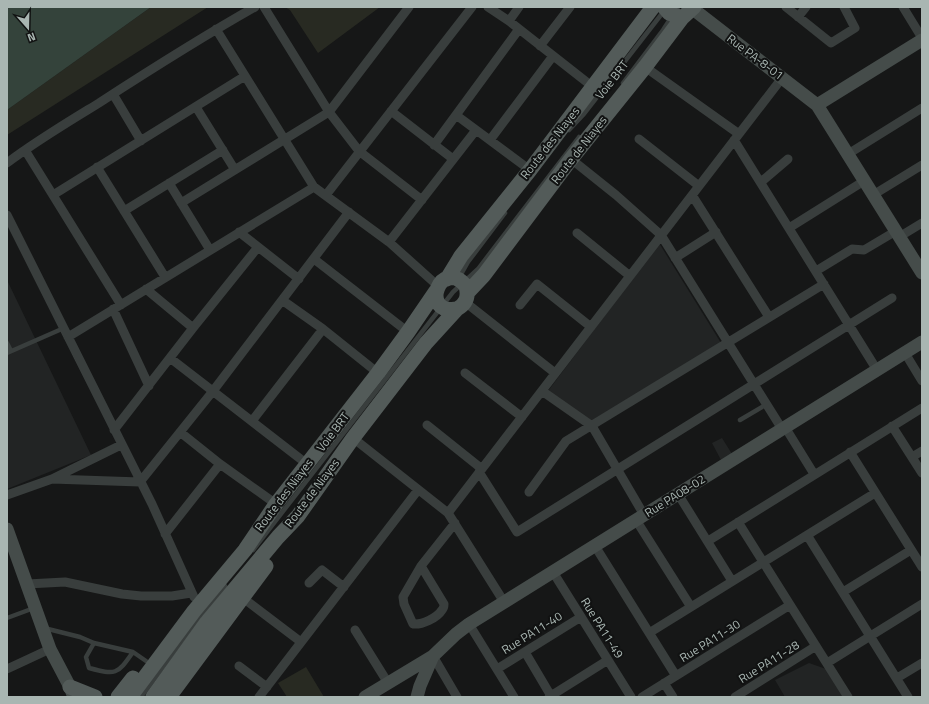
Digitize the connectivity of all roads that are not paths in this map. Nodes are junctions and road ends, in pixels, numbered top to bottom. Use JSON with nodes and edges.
{"nodes":[{"id":1,"x":256,"y":7,"type":"edge"},
{"id":2,"x":264,"y":7,"type":"edge"},
{"id":3,"x":409,"y":7,"type":"edge"},
{"id":4,"x":472,"y":7,"type":"edge"},
{"id":5,"x":488,"y":7,"type":"edge"},
{"id":6,"x":519,"y":7,"type":"edge"},
{"id":7,"x":570,"y":7,"type":"edge"},
{"id":8,"x":786,"y":7,"type":"edge"},
{"id":9,"x":806,"y":7,"type":"edge"},
{"id":10,"x":844,"y":7,"type":"edge"},
{"id":11,"x":903,"y":7,"type":"edge"},
{"id":12,"x":674,"y":10,"type":"edge"},
{"id":13,"x":798,"y":17,"type":"junction"},
{"id":14,"x":509,"y":21,"type":"junction"},
{"id":15,"x":216,"y":29,"type":"junction"},
{"id":16,"x":519,"y":30,"type":"junction"},
{"id":17,"x":922,"y":39,"type":"edge"},
{"id":18,"x":540,"y":46,"type":"junction"},
{"id":19,"x":552,"y":56,"type":"junction"},
{"id":20,"x":645,"y":67,"type":"junction"},
{"id":21,"x":245,"y":76,"type":"junction"},
{"id":22,"x":782,"y":78,"type":"junction"},
{"id":23,"x":620,"y":86,"type":"dead end"},
{"id":24,"x":593,"y":88,"type":"junction"},
{"id":25,"x":113,"y":94,"type":"junction"},
{"id":26,"x":817,"y":105,"type":"junction"},
{"id":27,"x":196,"y":107,"type":"junction"},
{"id":28,"x":922,"y":108,"type":"edge"},
{"id":29,"x":329,"y":112,"type":"junction"},
{"id":30,"x":391,"y":112,"type":"junction"},
{"id":31,"x":456,"y":115,"type":"junction"},
{"id":32,"x":476,"y":130,"type":"junction"},
{"id":33,"x":567,"y":132,"type":"dead end"},
{"id":34,"x":581,"y":135,"type":"dead end"},
{"id":35,"x":737,"y":137,"type":"junction"},
{"id":36,"x":639,"y":139,"type":"dead end"},
{"id":37,"x":284,"y":140,"type":"junction"},
{"id":38,"x":490,"y":140,"type":"junction"},
{"id":39,"x":140,"y":141,"type":"junction"},
{"id":40,"x":434,"y":145,"type":"junction"},
{"id":41,"x":25,"y":150,"type":"junction"},
{"id":42,"x":223,"y":150,"type":"junction"},
{"id":43,"x":359,"y":151,"type":"junction"},
{"id":44,"x":848,"y":154,"type":"junction"},
{"id":45,"x":453,"y":159,"type":"junction"},
{"id":46,"x":571,"y":159,"type":"junction"},
{"id":47,"x":788,"y":159,"type":"dead end"},
{"id":48,"x":7,"y":164,"type":"edge"},
{"id":49,"x":922,"y":165,"type":"edge"},
{"id":50,"x":97,"y":167,"type":"junction"},
{"id":51,"x":235,"y":170,"type":"junction"},
{"id":52,"x":530,"y":170,"type":"junction"},
{"id":53,"x":864,"y":181,"type":"junction"},
{"id":54,"x":761,"y":182,"type":"junction"},
{"id":55,"x":169,"y":184,"type":"junction"},
{"id":56,"x":699,"y":186,"type":"junction"},
{"id":57,"x":314,"y":187,"type":"junction"},
{"id":58,"x":53,"y":194,"type":"junction"},
{"id":59,"x":326,"y":195,"type":"junction"},
{"id":60,"x":692,"y":195,"type":"junction"},
{"id":61,"x":874,"y":195,"type":"junction"},
{"id":62,"x":422,"y":200,"type":"junction"},
{"id":63,"x":181,"y":203,"type":"junction"},
{"id":64,"x":510,"y":206,"type":"dead end"},
{"id":65,"x":124,"y":211,"type":"junction"},
{"id":66,"x":349,"y":212,"type":"junction"},
{"id":67,"x":8,"y":220,"type":"edge"},
{"id":68,"x":922,"y":223,"type":"edge"},
{"id":69,"x":789,"y":228,"type":"junction"},
{"id":70,"x":239,"y":232,"type":"junction"},
{"id":71,"x":716,"y":232,"type":"junction"},
{"id":72,"x":577,"y":233,"type":"dead end"},
{"id":73,"x":898,"y":234,"type":"junction"},
{"id":74,"x":661,"y":236,"type":"junction"},
{"id":75,"x":389,"y":242,"type":"junction"},
{"id":76,"x":258,"y":247,"type":"junction"},
{"id":77,"x":210,"y":250,"type":"junction"},
{"id":78,"x":675,"y":258,"type":"junction"},
{"id":79,"x":314,"y":259,"type":"junction"},
{"id":80,"x":816,"y":271,"type":"junction"},
{"id":81,"x":922,"y":273,"type":"edge"},
{"id":82,"x":630,"y":276,"type":"junction"},
{"id":83,"x":165,"y":277,"type":"junction"},
{"id":84,"x":299,"y":279,"type":"junction"},
{"id":85,"x":824,"y":284,"type":"junction"},
{"id":86,"x":146,"y":289,"type":"junction"},
{"id":87,"x":454,"y":290,"type":"junction"},
{"id":88,"x":892,"y":298,"type":"dead end"},
{"id":89,"x":282,"y":300,"type":"junction"},
{"id":90,"x":520,"y":306,"type":"dead end"},
{"id":91,"x":117,"y":307,"type":"junction"},
{"id":92,"x":441,"y":307,"type":"joint"},
{"id":93,"x":769,"y":317,"type":"junction"},
{"id":94,"x":849,"y":325,"type":"junction"},
{"id":95,"x":591,"y":327,"type":"junction"},
{"id":96,"x":193,"y":328,"type":"junction"},
{"id":97,"x":323,"y":330,"type":"junction"},
{"id":98,"x":408,"y":332,"type":"junction"},
{"id":99,"x":66,"y":333,"type":"junction"},
{"id":100,"x":728,"y":342,"type":"junction"},
{"id":101,"x":922,"y":342,"type":"edge"},
{"id":102,"x":7,"y":343,"type":"edge"},
{"id":103,"x":9,"y":352,"type":"edge"},
{"id":104,"x":904,"y":353,"type":"junction"},
{"id":105,"x":170,"y":358,"type":"junction"},
{"id":106,"x":877,"y":370,"type":"junction"},
{"id":107,"x":465,"y":372,"type":"dead end"},
{"id":108,"x":378,"y":373,"type":"junction"},
{"id":109,"x":555,"y":373,"type":"junction"},
{"id":110,"x":922,"y":381,"type":"edge"},
{"id":111,"x":754,"y":384,"type":"junction"},
{"id":112,"x":149,"y":386,"type":"junction"},
{"id":113,"x":213,"y":391,"type":"junction"},
{"id":114,"x":542,"y":391,"type":"junction"},
{"id":115,"x":767,"y":404,"type":"junction"},
{"id":116,"x":922,"y":408,"type":"edge"},
{"id":117,"x":522,"y":417,"type":"junction"},
{"id":118,"x":740,"y":420,"type":"dead end"},
{"id":119,"x":252,"y":421,"type":"junction"},
{"id":120,"x":427,"y":425,"type":"dead end"},
{"id":121,"x":592,"y":426,"type":"junction"},
{"id":122,"x":892,"y":426,"type":"junction"},
{"id":123,"x":783,"y":428,"type":"junction"},
{"id":124,"x":114,"y":430,"type":"junction"},
{"id":125,"x":180,"y":432,"type":"junction"},
{"id":126,"x":353,"y":438,"type":"junction"},
{"id":127,"x":121,"y":445,"type":"junction"},
{"id":128,"x":922,"y":450,"type":"edge"},
{"id":129,"x":850,"y":452,"type":"junction"},
{"id":130,"x":912,"y":457,"type":"junction"},
{"id":131,"x":220,"y":464,"type":"junction"},
{"id":132,"x":307,"y":464,"type":"junction"},
{"id":133,"x":618,"y":469,"type":"junction"},
{"id":134,"x":481,"y":471,"type":"junction"},
{"id":135,"x":922,"y":473,"type":"edge"},
{"id":136,"x":814,"y":474,"type":"junction"},
{"id":137,"x":52,"y":479,"type":"junction"},
{"id":138,"x":140,"y":482,"type":"junction"},
{"id":139,"x":418,"y":490,"type":"junction"},
{"id":140,"x":529,"y":492,"type":"dead end"},
{"id":141,"x":875,"y":492,"type":"junction"},
{"id":142,"x":678,"y":494,"type":"junction"},
{"id":143,"x":7,"y":495,"type":"edge"},
{"id":144,"x":275,"y":506,"type":"junction"},
{"id":145,"x":448,"y":513,"type":"junction"},
{"id":146,"x":298,"y":516,"type":"junction"},
{"id":147,"x":640,"y":517,"type":"junction"},
{"id":148,"x":738,"y":522,"type":"junction"},
{"id":149,"x":455,"y":523,"type":"junction"},
{"id":150,"x":7,"y":529,"type":"edge"},
{"id":151,"x":165,"y":534,"type":"junction"},
{"id":152,"x":807,"y":535,"type":"junction"},
{"id":153,"x":708,"y":541,"type":"junction"},
{"id":154,"x":595,"y":546,"type":"junction"},
{"id":155,"x":911,"y":550,"type":"junction"},
{"id":156,"x":250,"y":554,"type":"dead end"},
{"id":157,"x":764,"y":562,"type":"junction"},
{"id":158,"x":421,"y":566,"type":"junction"},
{"id":159,"x":922,"y":567,"type":"edge"},
{"id":160,"x":553,"y":572,"type":"junction"},
{"id":161,"x":732,"y":581,"type":"junction"},
{"id":162,"x":227,"y":583,"type":"dead end"},
{"id":163,"x":309,"y":583,"type":"dead end"},
{"id":164,"x":27,"y":584,"type":"junction"},
{"id":165,"x":344,"y":587,"type":"junction"},
{"id":166,"x":843,"y":592,"type":"junction"},
{"id":167,"x":192,"y":595,"type":"junction"},
{"id":168,"x":243,"y":598,"type":"junction"},
{"id":169,"x":504,"y":602,"type":"junction"},
{"id":170,"x":922,"y":604,"type":"edge"},
{"id":171,"x":790,"y":605,"type":"junction"},
{"id":172,"x":691,"y":607,"type":"junction"},
{"id":173,"x":36,"y":608,"type":"junction"},
{"id":174,"x":581,"y":617,"type":"junction"},
{"id":175,"x":7,"y":618,"type":"edge"},
{"id":176,"x":469,"y":624,"type":"junction"},
{"id":177,"x":42,"y":628,"type":"junction"},
{"id":178,"x":355,"y":630,"type":"dead end"},
{"id":179,"x":649,"y":633,"type":"junction"},
{"id":180,"x":870,"y":636,"type":"junction"},
{"id":181,"x":301,"y":642,"type":"junction"},
{"id":182,"x":94,"y":643,"type":"junction"},
{"id":183,"x":816,"y":646,"type":"junction"},
{"id":184,"x":50,"y":649,"type":"junction"},
{"id":185,"x":133,"y":652,"type":"junction"},
{"id":186,"x":525,"y":652,"type":"junction"},
{"id":187,"x":433,"y":656,"type":"junction"},
{"id":188,"x":608,"y":660,"type":"junction"},
{"id":189,"x":146,"y":661,"type":"junction"},
{"id":190,"x":827,"y":663,"type":"junction"},
{"id":191,"x":922,"y":663,"type":"edge"},
{"id":192,"x":238,"y":666,"type":"dead end"},
{"id":193,"x":7,"y":669,"type":"edge"},
{"id":194,"x":497,"y":669,"type":"junction"},
{"id":195,"x":676,"y":676,"type":"junction"},
{"id":196,"x":897,"y":678,"type":"junction"},
{"id":197,"x":388,"y":683,"type":"junction"},
{"id":198,"x":664,"y":683,"type":"junction"},
{"id":199,"x":267,"y":687,"type":"junction"},
{"id":200,"x":72,"y":692,"type":"edge"},
{"id":201,"x":550,"y":696,"type":"edge"},
{"id":202,"x":95,"y":697,"type":"edge"},
{"id":203,"x":118,"y":697,"type":"edge"},
{"id":204,"x":130,"y":697,"type":"edge"},
{"id":205,"x":141,"y":697,"type":"edge"},
{"id":206,"x":153,"y":697,"type":"edge"},
{"id":207,"x":169,"y":697,"type":"edge"},
{"id":208,"x":259,"y":697,"type":"edge"},
{"id":209,"x":365,"y":697,"type":"edge"},
{"id":210,"x":417,"y":697,"type":"edge"},
{"id":211,"x":457,"y":697,"type":"edge"},
{"id":212,"x":514,"y":697,"type":"edge"},
{"id":213,"x":631,"y":697,"type":"edge"},
{"id":214,"x":642,"y":697,"type":"edge"},
{"id":215,"x":673,"y":697,"type":"edge"},
{"id":216,"x":735,"y":697,"type":"edge"},
{"id":217,"x":848,"y":697,"type":"edge"},
{"id":218,"x":908,"y":697,"type":"edge"}],
"edges":[{"from":1,"to":15,"type":"street"},
{"from":2,"to":29,"type":"street"},
{"from":3,"to":29,"type":"street"},
{"from":4,"to":30,"type":"street"},
{"from":5,"to":14,"type":"street"},
{"from":6,"to":14,"type":"street"},
{"from":7,"to":18,"type":"street"},
{"from":8,"to":13,"type":"street"},
{"from":9,"to":13,"type":"street"},
{"from":10,"to":13,"type":"street"},
{"from":11,"to":17,"type":"street"},
{"from":12,"to":20,"type":"main road","name":"Route de Niayes"},
{"from":12,"to":22,"type":"street","name":"Rue PA-8-01"},
{"from":12,"to":23,"type":"lane","name":"Voie BRT"},
{"from":12,"to":24,"type":"main road","name":"Route des Niayes"},
{"from":12,"to":33,"type":"lane","name":"Voie BRT"},
{"from":14,"to":16,"type":"street"},
{"from":15,"to":21,"type":"street"},
{"from":15,"to":25,"type":"street"},
{"from":16,"to":18,"type":"street"},
{"from":16,"to":31,"type":"street"},
{"from":17,"to":26,"type":"street"},
{"from":18,"to":19,"type":"street"},
{"from":19,"to":24,"type":"street"},
{"from":19,"to":38,"type":"street"},
{"from":20,"to":35,"type":"street"},
{"from":20,"to":46,"type":"main road","name":"Route de Niayes"},
{"from":21,"to":27,"type":"street"},
{"from":21,"to":37,"type":"street"},
{"from":22,"to":26,"type":"street","name":"Rue PA-8-01"},
{"from":22,"to":35,"type":"street"},
{"from":24,"to":52,"type":"main road","name":"Route des Niayes"},
{"from":25,"to":39,"type":"street"},
{"from":25,"to":41,"type":"street"},
{"from":26,"to":44,"type":"street"},
{"from":27,"to":39,"type":"street"},
{"from":27,"to":42,"type":"street"},
{"from":28,"to":44,"type":"street"},
{"from":29,"to":37,"type":"street"},
{"from":29,"to":43,"type":"street"},
{"from":30,"to":40,"type":"street"},
{"from":30,"to":43,"type":"street"},
{"from":31,"to":32,"type":"street"},
{"from":31,"to":40,"type":"street"},
{"from":32,"to":38,"type":"street"},
{"from":32,"to":45,"type":"street"},
{"from":34,"to":87,"type":"lane"},
{"from":35,"to":54,"type":"street"},
{"from":35,"to":56,"type":"street"},
{"from":36,"to":56,"type":"street"},
{"from":37,"to":51,"type":"street"},
{"from":37,"to":57,"type":"street"},
{"from":38,"to":52,"type":"street"},
{"from":39,"to":50,"type":"street"},
{"from":40,"to":45,"type":"street"},
{"from":41,"to":48,"type":"street"},
{"from":41,"to":58,"type":"street"},
{"from":42,"to":51,"type":"street"},
{"from":42,"to":55,"type":"street"},
{"from":43,"to":59,"type":"street"},
{"from":43,"to":62,"type":"street"},
{"from":44,"to":53,"type":"street"},
{"from":45,"to":62,"type":"street"},
{"from":46,"to":74,"type":"street"},
{"from":46,"to":87,"type":"main road","name":"Route de Niayes"},
{"from":47,"to":54,"type":"street"},
{"from":49,"to":61,"type":"street"},
{"from":50,"to":58,"type":"street"},
{"from":50,"to":65,"type":"street"},
{"from":51,"to":63,"type":"street"},
{"from":52,"to":87,"type":"main road","name":"Route des Niayes"},
{"from":53,"to":61,"type":"street"},
{"from":53,"to":69,"type":"street"},
{"from":54,"to":69,"type":"street"},
{"from":55,"to":63,"type":"street"},
{"from":55,"to":65,"type":"street"},
{"from":56,"to":60,"type":"street"},
{"from":57,"to":59,"type":"street"},
{"from":57,"to":70,"type":"street"},
{"from":58,"to":91,"type":"street"},
{"from":59,"to":66,"type":"street"},
{"from":60,"to":71,"type":"street"},
{"from":60,"to":74,"type":"street"},
{"from":61,"to":73,"type":"street"},
{"from":62,"to":75,"type":"street"},
{"from":63,"to":77,"type":"street"},
{"from":64,"to":87,"type":"lane"},
{"from":65,"to":83,"type":"street"},
{"from":66,"to":75,"type":"street"},
{"from":66,"to":79,"type":"street"},
{"from":67,"to":99,"type":"street"},
{"from":68,"to":73,"type":"street"},
{"from":69,"to":80,"type":"street"},
{"from":70,"to":76,"type":"street"},
{"from":70,"to":77,"type":"street"},
{"from":71,"to":78,"type":"street"},
{"from":71,"to":93,"type":"street"},
{"from":72,"to":82,"type":"street"},
{"from":73,"to":80,"type":"street"},
{"from":73,"to":81,"type":"street"},
{"from":74,"to":78,"type":"street"},
{"from":74,"to":82,"type":"street"},
{"from":75,"to":87,"type":"street"},
{"from":76,"to":84,"type":"street"},
{"from":76,"to":96,"type":"street"},
{"from":77,"to":83,"type":"street"},
{"from":78,"to":100,"type":"street"},
{"from":79,"to":84,"type":"street"},
{"from":79,"to":98,"type":"street"},
{"from":80,"to":85,"type":"street"},
{"from":82,"to":95,"type":"street"},
{"from":83,"to":86,"type":"street"},
{"from":84,"to":89,"type":"street"},
{"from":85,"to":93,"type":"street"},
{"from":85,"to":94,"type":"street"},
{"from":86,"to":91,"type":"street"},
{"from":86,"to":96,"type":"street"},
{"from":87,"to":92,"type":"main road"},
{"from":87,"to":98,"type":"main road","name":"Route des Niayes"},
{"from":87,"to":109,"type":"street"},
{"from":87,"to":126,"type":"main road","name":"Route de Niayes"},
{"from":88,"to":94,"type":"street"},
{"from":89,"to":97,"type":"street"},
{"from":89,"to":113,"type":"street"},
{"from":90,"to":95,"type":"street"},
{"from":91,"to":99,"type":"street"},
{"from":91,"to":112,"type":"street"},
{"from":92,"to":156,"type":"lane","name":"Voie BRT"},
{"from":93,"to":100,"type":"street"},
{"from":94,"to":106,"type":"street"},
{"from":94,"to":111,"type":"street"},
{"from":95,"to":109,"type":"street"},
{"from":96,"to":105,"type":"street"},
{"from":97,"to":108,"type":"street"},
{"from":97,"to":119,"type":"street"},
{"from":98,"to":108,"type":"main road","name":"Route des Niayes"},
{"from":99,"to":103,"type":"lane"},
{"from":99,"to":124,"type":"street"},
{"from":100,"to":111,"type":"street"},
{"from":100,"to":121,"type":"street"},
{"from":101,"to":104,"type":"street","name":"Rue PA08-02"},
{"from":102,"to":103,"type":"lane"},
{"from":104,"to":106,"type":"street","name":"Rue PA08-02"},
{"from":104,"to":110,"type":"street"},
{"from":105,"to":112,"type":"street"},
{"from":105,"to":113,"type":"street"},
{"from":106,"to":123,"type":"street","name":"Rue PA08-02"},
{"from":107,"to":117,"type":"street"},
{"from":108,"to":132,"type":"main road","name":"Route des Niayes"},
{"from":109,"to":114,"type":"street"},
{"from":111,"to":115,"type":"street"},
{"from":111,"to":133,"type":"street"},
{"from":112,"to":124,"type":"street"},
{"from":113,"to":119,"type":"street"},
{"from":113,"to":125,"type":"street"},
{"from":114,"to":117,"type":"street"},
{"from":114,"to":121,"type":"street"},
{"from":115,"to":118,"type":"lane"},
{"from":115,"to":123,"type":"street"},
{"from":116,"to":122,"type":"street"},
{"from":117,"to":134,"type":"street"},
{"from":119,"to":132,"type":"street"},
{"from":120,"to":134,"type":"street"},
{"from":121,"to":133,"type":"street"},
{"from":121,"to":140,"type":"street"},
{"from":122,"to":129,"type":"street"},
{"from":122,"to":130,"type":"street"},
{"from":123,"to":136,"type":"street"},
{"from":123,"to":142,"type":"street","name":"Rue PA08-02"},
{"from":124,"to":127,"type":"street"},
{"from":125,"to":131,"type":"street"},
{"from":125,"to":138,"type":"street"},
{"from":126,"to":139,"type":"street"},
{"from":126,"to":146,"type":"main road","name":"Route de Niayes"},
{"from":127,"to":137,"type":"street"},
{"from":127,"to":138,"type":"street"},
{"from":128,"to":130,"type":"street"},
{"from":129,"to":136,"type":"street"},
{"from":129,"to":141,"type":"street"},
{"from":130,"to":135,"type":"street"},
{"from":131,"to":144,"type":"street"},
{"from":131,"to":151,"type":"street"},
{"from":132,"to":144,"type":"main road","name":"Route des Niayes"},
{"from":133,"to":134,"type":"street"},
{"from":133,"to":147,"type":"street"},
{"from":134,"to":145,"type":"street"},
{"from":136,"to":148,"type":"street"},
{"from":137,"to":138,"type":"street"},
{"from":137,"to":143,"type":"street"},
{"from":138,"to":151,"type":"street"},
{"from":139,"to":145,"type":"street"},
{"from":139,"to":165,"type":"street"},
{"from":141,"to":152,"type":"street"},
{"from":141,"to":155,"type":"street"},
{"from":142,"to":147,"type":"street","name":"Rue PA08-02"},
{"from":142,"to":153,"type":"street"},
{"from":144,"to":167,"type":"main road"},
{"from":144,"to":204,"type":"main road","name":"Route des Niayes"},
{"from":145,"to":149,"type":"street"},
{"from":146,"to":168,"type":"main road"},
{"from":146,"to":206,"type":"main road","name":"Route de Niayes"},
{"from":147,"to":154,"type":"street","name":"Rue PA08-02"},
{"from":147,"to":172,"type":"street"},
{"from":148,"to":153,"type":"street"},
{"from":148,"to":157,"type":"street"},
{"from":149,"to":158,"type":"street"},
{"from":149,"to":169,"type":"street"},
{"from":150,"to":164,"type":"street"},
{"from":151,"to":167,"type":"street"},
{"from":152,"to":157,"type":"street"},
{"from":152,"to":166,"type":"street"},
{"from":153,"to":161,"type":"street"},
{"from":154,"to":160,"type":"street","name":"Rue PA08-02"},
{"from":154,"to":179,"type":"street"},
{"from":155,"to":159,"type":"street"},
{"from":155,"to":166,"type":"street"},
{"from":157,"to":161,"type":"street"},
{"from":157,"to":171,"type":"street"},
{"from":158,"to":158,"type":"street"},
{"from":160,"to":169,"type":"street","name":"Rue PA08-02"},
{"from":160,"to":174,"type":"street","name":"Rue PA11-49"},
{"from":161,"to":172,"type":"street"},
{"from":162,"to":205,"type":"lane"},
{"from":163,"to":165,"type":"street"},
{"from":164,"to":167,"type":"street"},
{"from":164,"to":173,"type":"street"},
{"from":165,"to":181,"type":"street"},
{"from":166,"to":180,"type":"street"},
{"from":167,"to":189,"type":"main road"},
{"from":168,"to":181,"type":"street"},
{"from":168,"to":207,"type":"main road"},
{"from":169,"to":176,"type":"street","name":"Rue PA08-02"},
{"from":170,"to":180,"type":"street"},
{"from":171,"to":183,"type":"street"},
{"from":171,"to":195,"type":"street","name":"Rue PA11-30"},
{"from":172,"to":179,"type":"street"},
{"from":173,"to":175,"type":"lane"},
{"from":173,"to":177,"type":"street"},
{"from":174,"to":186,"type":"street","name":"Rue PA11-40"},
{"from":174,"to":188,"type":"street","name":"Rue PA11-49"},
{"from":176,"to":187,"type":"street","name":"Rue PA08-02"},
{"from":176,"to":194,"type":"street"},
{"from":177,"to":182,"type":"lane"},
{"from":177,"to":184,"type":"street"},
{"from":178,"to":197,"type":"street"},
{"from":179,"to":195,"type":"street"},
{"from":180,"to":190,"type":"street"},
{"from":180,"to":196,"type":"street"},
{"from":181,"to":199,"type":"street"},
{"from":182,"to":185,"type":"lane"},
{"from":182,"to":185,"type":"lane"},
{"from":183,"to":190,"type":"street"},
{"from":183,"to":216,"type":"street","name":"Rue PA11-28"},
{"from":184,"to":193,"type":"street"},
{"from":184,"to":200,"type":"street"},
{"from":185,"to":189,"type":"lane"},
{"from":186,"to":194,"type":"street","name":"Rue PA11-40"},
{"from":186,"to":201,"type":"street"},
{"from":187,"to":197,"type":"street"},
{"from":187,"to":210,"type":"street"},
{"from":187,"to":211,"type":"street"},
{"from":188,"to":201,"type":"street"},
{"from":188,"to":213,"type":"street","name":"Rue PA11-49"},
{"from":189,"to":203,"type":"main road"},
{"from":190,"to":217,"type":"street"},
{"from":191,"to":196,"type":"street"},
{"from":192,"to":199,"type":"street"},
{"from":194,"to":212,"type":"street"},
{"from":195,"to":198,"type":"street","name":"Rue PA11-30"},
{"from":196,"to":218,"type":"street"},
{"from":197,"to":209,"type":"street"},
{"from":198,"to":214,"type":"street","name":"Rue PA11-30"},
{"from":198,"to":215,"type":"street"},
{"from":199,"to":208,"type":"street"},
{"from":200,"to":202,"type":"main road"}]}
